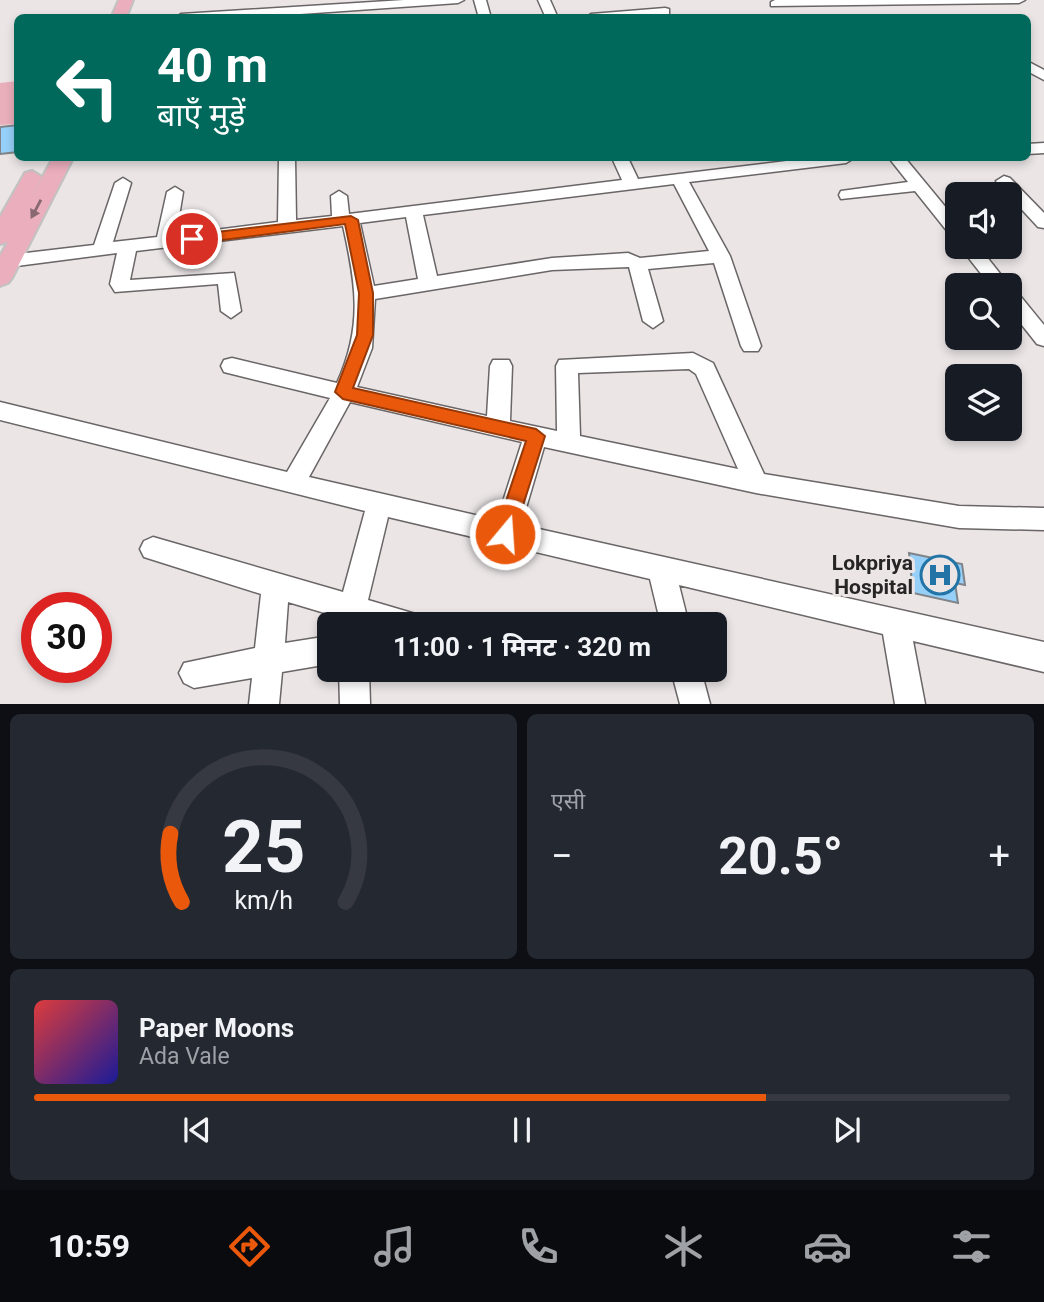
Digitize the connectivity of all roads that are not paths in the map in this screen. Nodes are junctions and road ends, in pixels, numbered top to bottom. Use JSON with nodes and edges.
{"nodes":[{"id":1,"x":458,"y":0,"type":"edge"},
{"id":2,"x":1019,"y":0,"type":"edge"},
{"id":3,"x":773,"y":2,"type":"edge"},
{"id":4,"x":266,"y":14,"type":"edge"},
{"id":5,"x":41,"y":161,"type":"edge"},
{"id":6,"x":61,"y":161,"type":"edge"},
{"id":7,"x":287,"y":161,"type":"edge"},
{"id":8,"x":621,"y":161,"type":"edge"},
{"id":9,"x":805,"y":161,"type":"edge"},
{"id":10,"x":899,"y":161,"type":"edge"},
{"id":11,"x":679,"y":178,"type":"junction"},
{"id":12,"x":1004,"y":181,"type":"dead end"},
{"id":13,"x":123,"y":183,"type":"dead end"},
{"id":14,"x":632,"y":184,"type":"junction"},
{"id":15,"x":919,"y":185,"type":"junction"},
{"id":16,"x":175,"y":191,"type":"dead end"},
{"id":17,"x":847,"y":195,"type":"dead end"},
{"id":18,"x":339,"y":196,"type":"dead end"},
{"id":19,"x":414,"y":212,"type":"junction"},
{"id":20,"x":945,"y":214,"type":"edge"},
{"id":21,"x":1039,"y":218,"type":"edge"},
{"id":22,"x":346,"y":220,"type":"junction"},
{"id":23,"x":287,"y":228,"type":"junction"},
{"id":24,"x":0,"y":237,"type":"edge"},
{"id":25,"x":165,"y":243,"type":"junction"},
{"id":26,"x":128,"y":247,"type":"junction"},
{"id":27,"x":101,"y":250,"type":"junction"},
{"id":28,"x":722,"y":256,"type":"junction"},
{"id":29,"x":979,"y":259,"type":"edge"},
{"id":30,"x":637,"y":264,"type":"junction"},
{"id":31,"x":4,"y":269,"type":"edge"},
{"id":32,"x":990,"y":273,"type":"edge"},
{"id":33,"x":429,"y":284,"type":"junction"},
{"id":34,"x":366,"y":293,"type":"junction"},
{"id":35,"x":231,"y":312,"type":"dead end"},
{"id":36,"x":1022,"y":312,"type":"edge"},
{"id":37,"x":653,"y":321,"type":"dead end"},
{"id":38,"x":1044,"y":339,"type":"edge"},
{"id":39,"x":751,"y":346,"type":"dead end"},
{"id":40,"x":232,"y":366,"type":"dead end"},
{"id":41,"x":501,"y":366,"type":"dead end"},
{"id":42,"x":343,"y":392,"type":"junction"},
{"id":43,"x":0,"y":411,"type":"edge"},
{"id":44,"x":498,"y":427,"type":"junction"},
{"id":45,"x":536,"y":436,"type":"junction"},
{"id":46,"x":569,"y":443,"type":"junction"},
{"id":47,"x":756,"y":483,"type":"junction"},
{"id":48,"x":293,"y":484,"type":"junction"},
{"id":49,"x":379,"y":504,"type":"junction"},
{"id":50,"x":1044,"y":519,"type":"edge"},
{"id":51,"x":505,"y":534,"type":"junction"},
{"id":52,"x":153,"y":549,"type":"dead end"},
{"id":53,"x":661,"y":570,"type":"junction"},
{"id":54,"x":276,"y":586,"type":"junction"},
{"id":55,"x":340,"y":612,"type":"edge"},
{"id":56,"x":353,"y":612,"type":"edge"},
{"id":57,"x":672,"y":612,"type":"edge"},
{"id":58,"x":896,"y":624,"type":"junction"},
{"id":59,"x":317,"y":652,"type":"edge"},
{"id":60,"x":1044,"y":657,"type":"edge"},
{"id":61,"x":267,"y":660,"type":"junction"},
{"id":62,"x":194,"y":673,"type":"dead end"},
{"id":63,"x":354,"y":682,"type":"edge"},
{"id":64,"x":689,"y":682,"type":"edge"},
{"id":65,"x":264,"y":704,"type":"edge"},
{"id":66,"x":355,"y":704,"type":"edge"},
{"id":67,"x":695,"y":704,"type":"edge"},
{"id":68,"x":910,"y":704,"type":"edge"}],
"edges":[{"from":1,"to":4,"type":"street"},
{"from":2,"to":3,"type":"street"},
{"from":5,"to":24,"type":"main road"},
{"from":6,"to":31,"type":"main road","one_way":true},
{"from":7,"to":23,"type":"street"},
{"from":8,"to":14,"type":"street"},
{"from":9,"to":11,"type":"street"},
{"from":10,"to":15,"type":"street"},
{"from":11,"to":14,"type":"street"},
{"from":11,"to":28,"type":"street"},
{"from":12,"to":21,"type":"street"},
{"from":13,"to":27,"type":"street"},
{"from":14,"to":19,"type":"street"},
{"from":15,"to":17,"type":"street"},
{"from":15,"to":20,"type":"street"},
{"from":16,"to":25,"type":"street"},
{"from":18,"to":22,"type":"street"},
{"from":19,"to":22,"type":"street"},
{"from":19,"to":33,"type":"street"},
{"from":22,"to":23,"type":"street"},
{"from":22,"to":34,"type":"street"},
{"from":23,"to":25,"type":"street"},
{"from":25,"to":26,"type":"street"},
{"from":26,"to":27,"type":"street"},
{"from":26,"to":35,"type":"street"},
{"from":27,"to":31,"type":"street"},
{"from":28,"to":30,"type":"street"},
{"from":28,"to":39,"type":"street"},
{"from":29,"to":32,"type":"street"},
{"from":30,"to":33,"type":"street"},
{"from":30,"to":37,"type":"street"},
{"from":33,"to":34,"type":"street"},
{"from":34,"to":42,"type":"street"},
{"from":36,"to":38,"type":"street"},
{"from":40,"to":42,"type":"street"},
{"from":41,"to":44,"type":"street"},
{"from":42,"to":44,"type":"street"},
{"from":42,"to":48,"type":"street"},
{"from":43,"to":48,"type":"street"},
{"from":44,"to":45,"type":"street"},
{"from":45,"to":46,"type":"street"},
{"from":45,"to":51,"type":"street"},
{"from":46,"to":47,"type":"street"},
{"from":46,"to":47,"type":"street"},
{"from":47,"to":50,"type":"street"},
{"from":48,"to":49,"type":"street"},
{"from":49,"to":51,"type":"street"},
{"from":49,"to":56,"type":"street"},
{"from":51,"to":53,"type":"street"},
{"from":52,"to":54,"type":"street"},
{"from":53,"to":57,"type":"street"},
{"from":53,"to":58,"type":"street"},
{"from":54,"to":55,"type":"street"},
{"from":54,"to":61,"type":"street"},
{"from":58,"to":60,"type":"street"},
{"from":58,"to":68,"type":"street"},
{"from":59,"to":61,"type":"street"},
{"from":61,"to":62,"type":"street"},
{"from":61,"to":65,"type":"street"},
{"from":63,"to":66,"type":"street"},
{"from":64,"to":67,"type":"street"}]}
